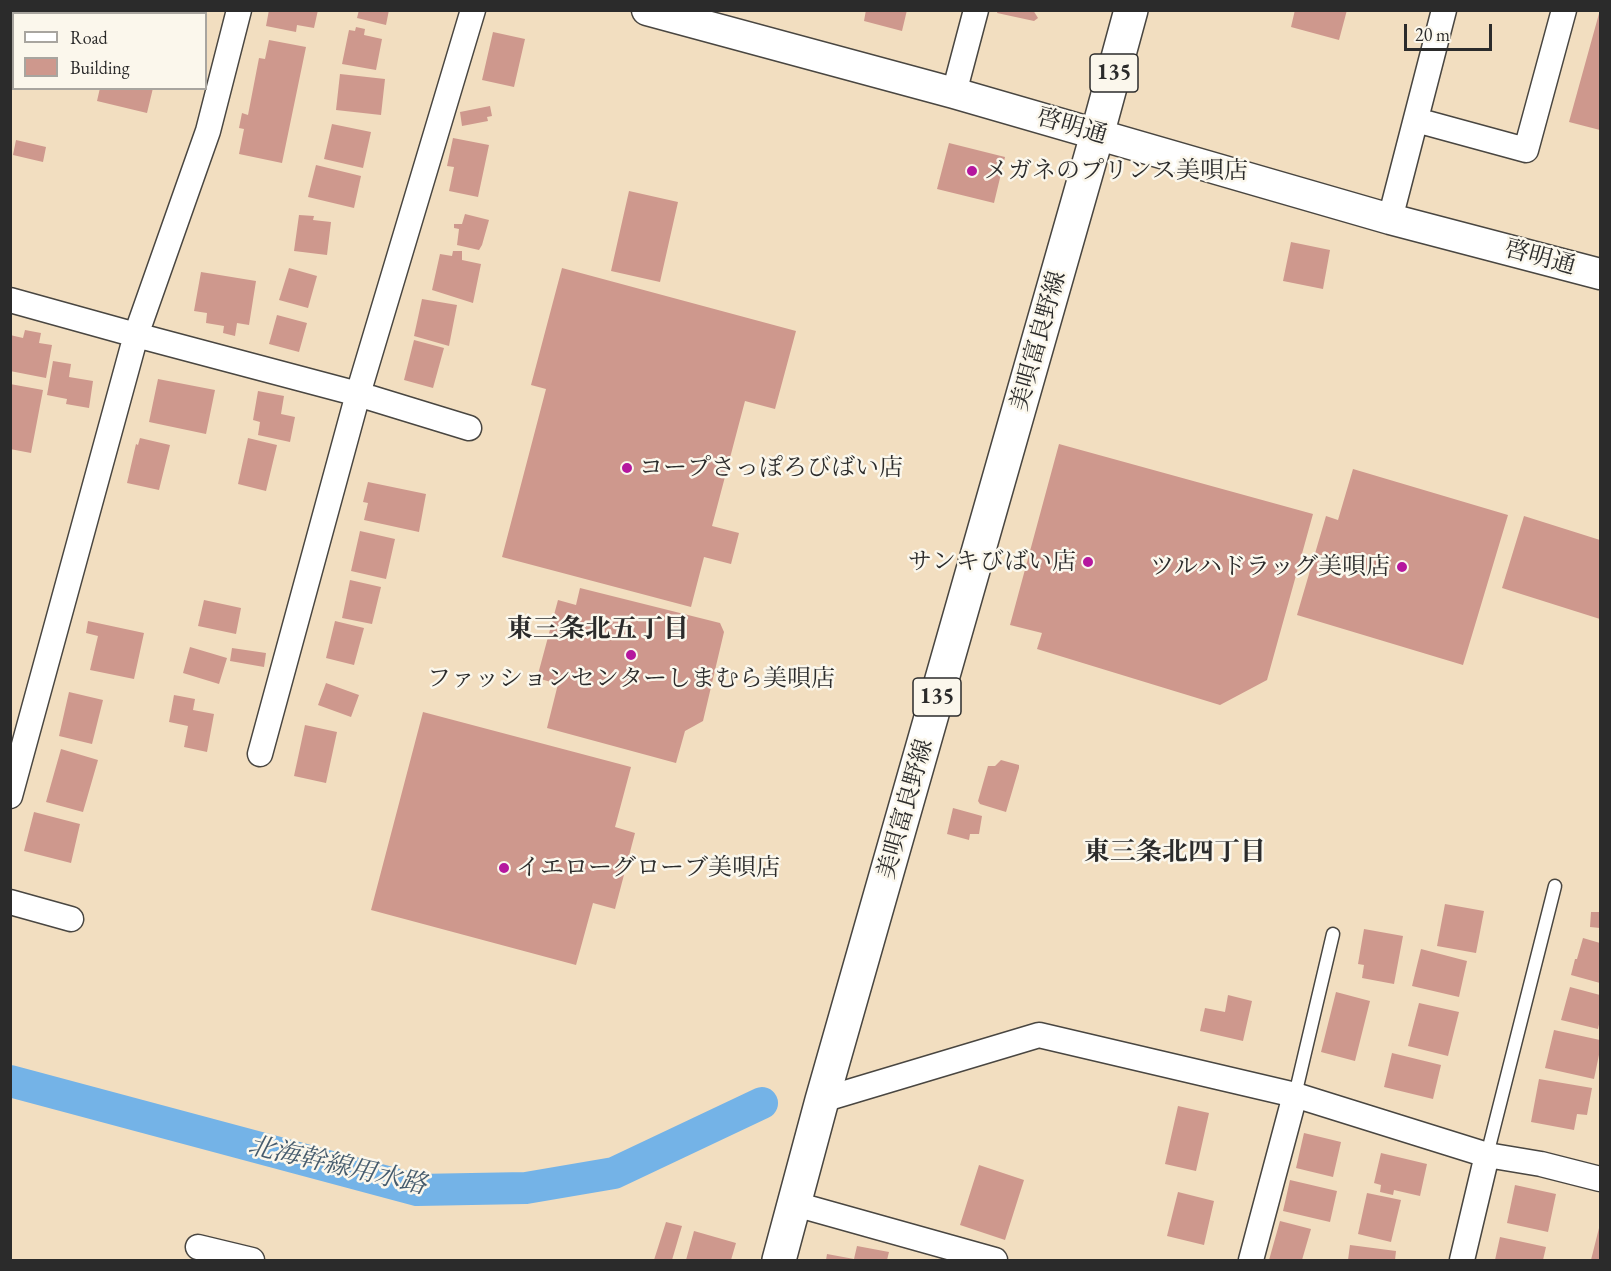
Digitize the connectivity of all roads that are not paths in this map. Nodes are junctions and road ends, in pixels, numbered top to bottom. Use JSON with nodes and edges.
{"nodes":[{"id":1,"x":239,"y":10,"type":"edge"},
{"id":2,"x":473,"y":10,"type":"edge"},
{"id":3,"x":647,"y":10,"type":"edge"},
{"id":4,"x":976,"y":10,"type":"edge"},
{"id":5,"x":1131,"y":10,"type":"edge"},
{"id":6,"x":1444,"y":10,"type":"edge"},
{"id":7,"x":1564,"y":10,"type":"edge"},
{"id":8,"x":720,"y":20,"type":"edge"},
{"id":9,"x":954,"y":93,"type":"junction"},
{"id":10,"x":1416,"y":120,"type":"junction"},
{"id":11,"x":1097,"y":135,"type":"junction"},
{"id":12,"x":1390,"y":219,"type":"junction"},
{"id":13,"x":1600,"y":274,"type":"edge"},
{"id":14,"x":10,"y":300,"type":"edge"},
{"id":15,"x":136,"y":335,"type":"junction"},
{"id":16,"x":358,"y":394,"type":"junction"},
{"id":17,"x":469,"y":428,"type":"dead end"},
{"id":18,"x":260,"y":754,"type":"dead end"},
{"id":19,"x":10,"y":796,"type":"edge"},
{"id":20,"x":1556,"y":886,"type":"dead end"},
{"id":21,"x":10,"y":902,"type":"edge"},
{"id":22,"x":72,"y":919,"type":"dead end"},
{"id":23,"x":1333,"y":934,"type":"dead end"},
{"id":24,"x":1295,"y":1095,"type":"junction"},
{"id":25,"x":822,"y":1101,"type":"junction"},
{"id":26,"x":1487,"y":1155,"type":"junction"},
{"id":27,"x":1600,"y":1179,"type":"edge"},
{"id":28,"x":795,"y":1204,"type":"junction"},
{"id":29,"x":198,"y":1247,"type":"dead end"},
{"id":30,"x":252,"y":1260,"type":"edge"},
{"id":31,"x":779,"y":1260,"type":"edge"},
{"id":32,"x":995,"y":1260,"type":"edge"},
{"id":33,"x":1251,"y":1260,"type":"edge"},
{"id":34,"x":1462,"y":1260,"type":"edge"}],
"edges":[{"from":1,"to":15,"type":"street"},
{"from":2,"to":16,"type":"street"},
{"from":3,"to":8,"type":"street","name":"啓明通"},
{"from":4,"to":9,"type":"street"},
{"from":5,"to":11,"type":"main road","name":"美唄富良野線","number":"135"},
{"from":6,"to":10,"type":"street"},
{"from":7,"to":10,"type":"street"},
{"from":8,"to":9,"type":"street","name":"啓明通"},
{"from":9,"to":11,"type":"street","name":"啓明通"},
{"from":10,"to":12,"type":"street"},
{"from":11,"to":12,"type":"street","name":"啓明通"},
{"from":11,"to":25,"type":"main road","name":"美唄富良野線","number":"135"},
{"from":12,"to":13,"type":"street","name":"啓明通"},
{"from":14,"to":15,"type":"street"},
{"from":15,"to":16,"type":"street"},
{"from":15,"to":19,"type":"street"},
{"from":16,"to":17,"type":"street"},
{"from":16,"to":18,"type":"street"},
{"from":20,"to":26,"type":"lane"},
{"from":21,"to":22,"type":"street"},
{"from":23,"to":24,"type":"lane"},
{"from":24,"to":25,"type":"street"},
{"from":24,"to":26,"type":"street"},
{"from":24,"to":33,"type":"street"},
{"from":25,"to":28,"type":"main road","name":"美唄富良野線","number":"135"},
{"from":26,"to":27,"type":"street"},
{"from":26,"to":34,"type":"street"},
{"from":28,"to":31,"type":"main road","name":"美唄富良野線","number":"135"},
{"from":28,"to":32,"type":"street"},
{"from":29,"to":30,"type":"street"}]}
